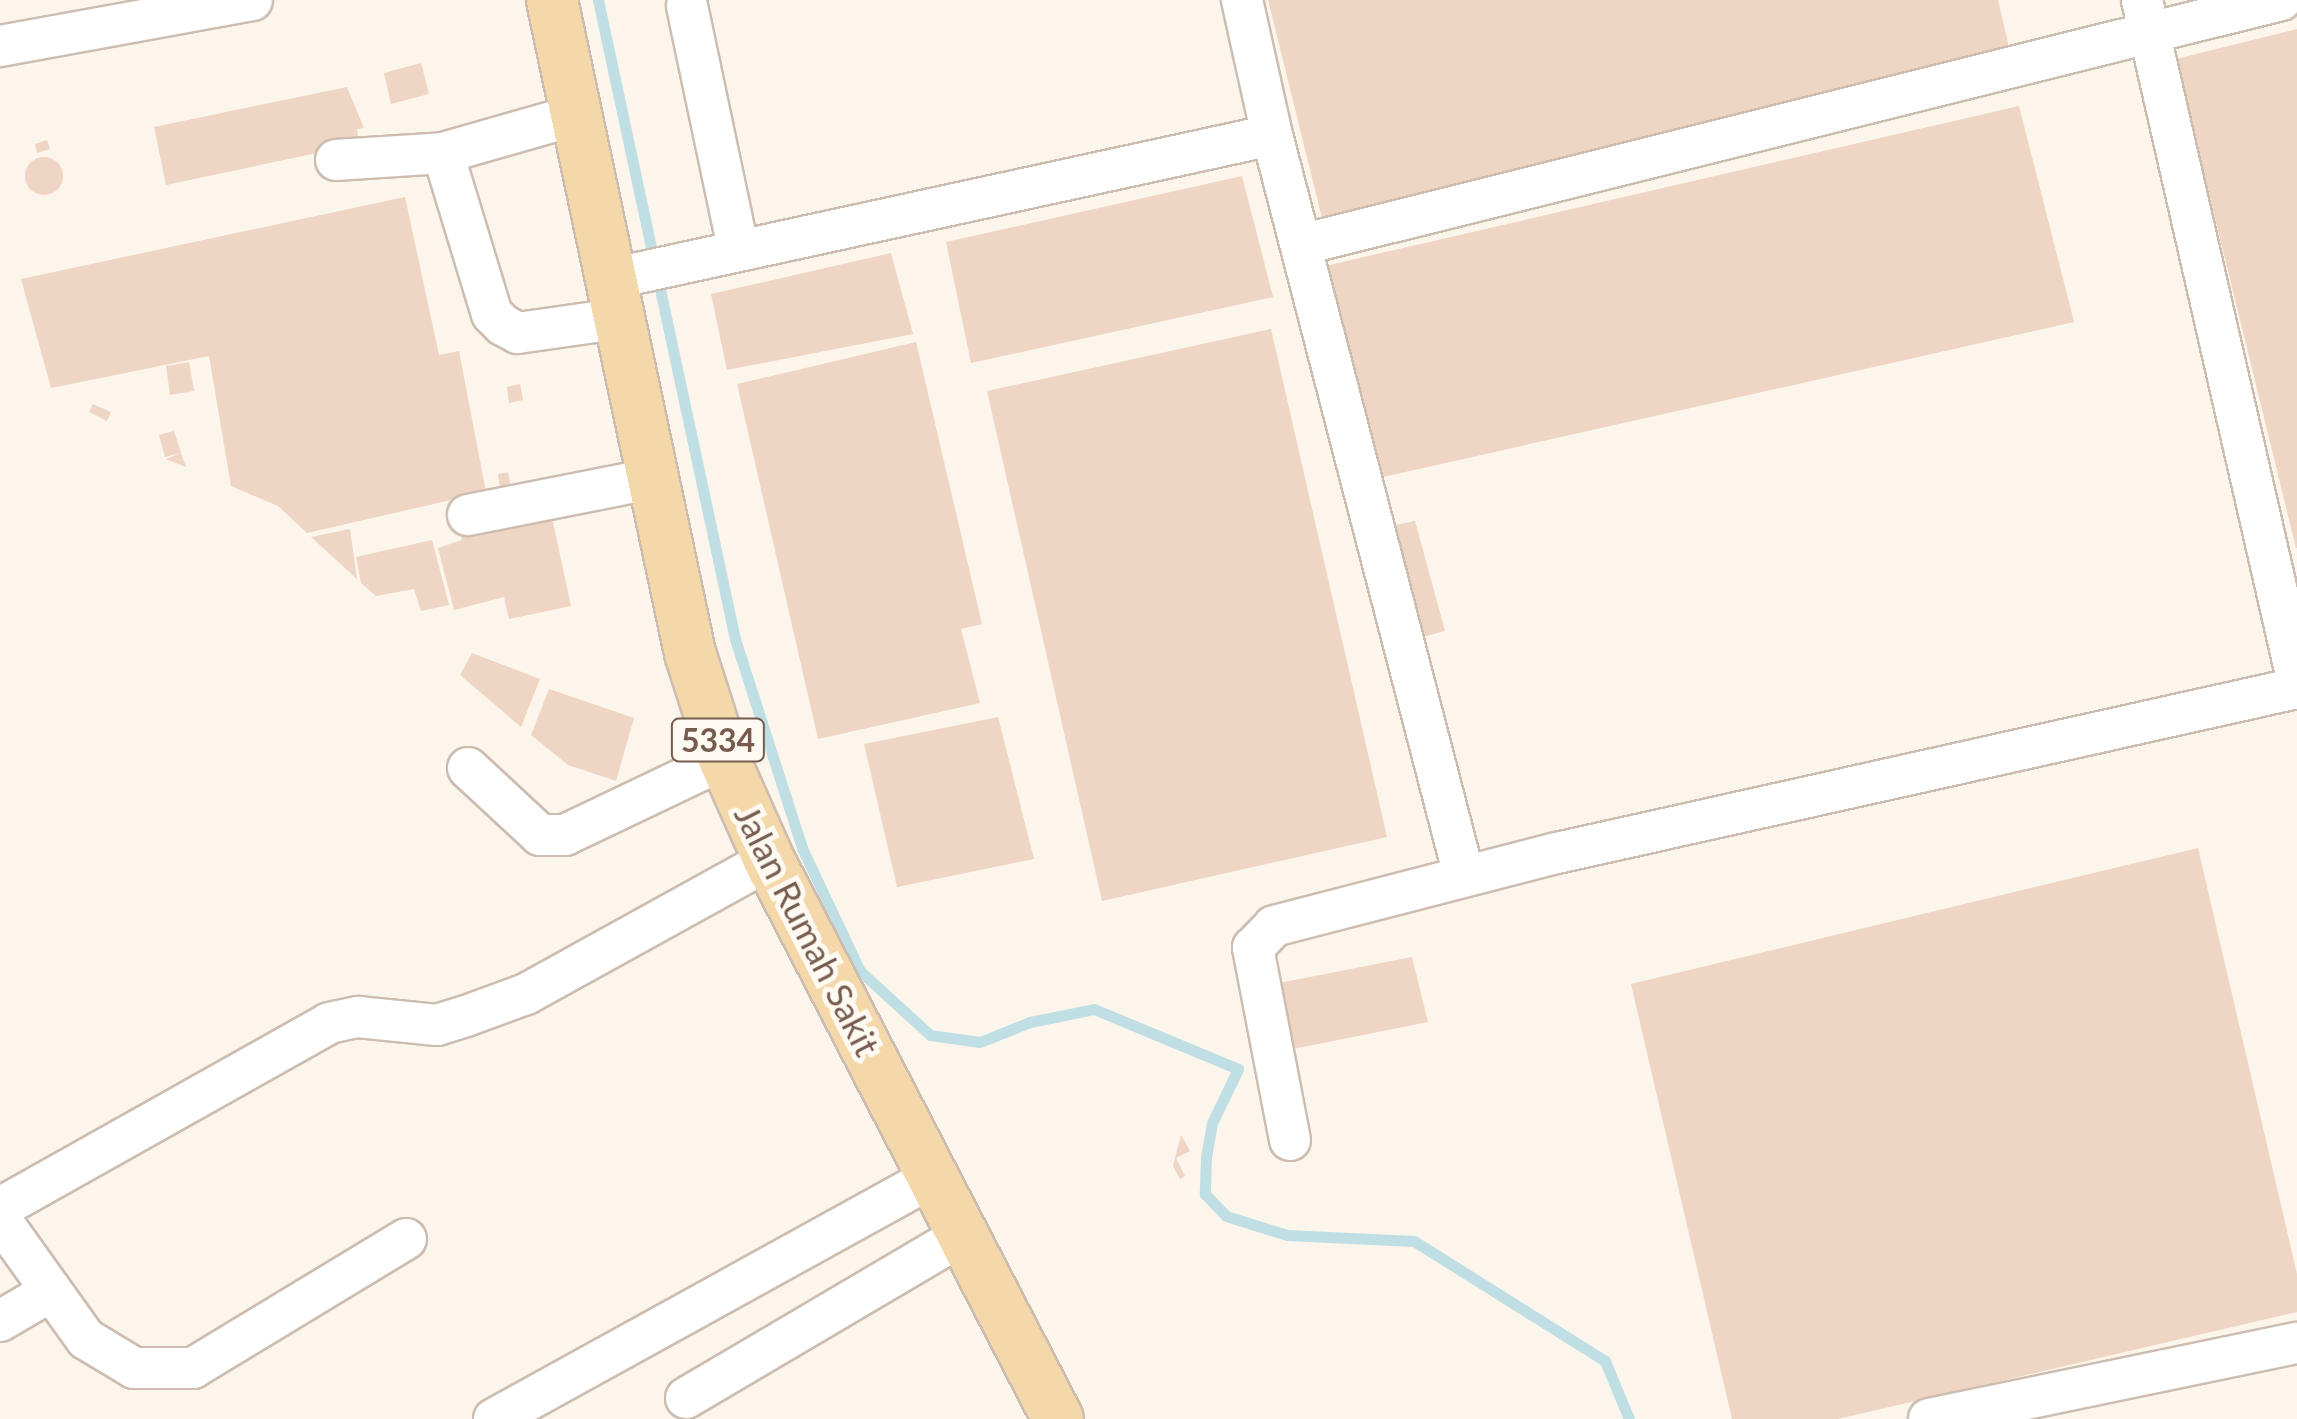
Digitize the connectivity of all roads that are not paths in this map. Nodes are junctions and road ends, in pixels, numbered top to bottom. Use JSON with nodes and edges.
{"nodes":[{"id":1,"x":252,"y":0,"type":"edge"},
{"id":2,"x":552,"y":0,"type":"edge"},
{"id":3,"x":1242,"y":0,"type":"edge"},
{"id":4,"x":2281,"y":0,"type":"edge"},
{"id":5,"x":687,"y":6,"type":"dead end"},
{"id":6,"x":2147,"y":16,"type":"edge"},
{"id":7,"x":0,"y":46,"type":"edge"},
{"id":8,"x":580,"y":114,"type":"junction"},
{"id":9,"x":1272,"y":135,"type":"junction"},
{"id":10,"x":443,"y":153,"type":"junction"},
{"id":11,"x":336,"y":160,"type":"dead end"},
{"id":12,"x":1304,"y":244,"type":"junction"},
{"id":13,"x":738,"y":249,"type":"junction"},
{"id":14,"x":636,"y":284,"type":"junction"},
{"id":15,"x":654,"y":478,"type":"junction"},
{"id":16,"x":468,"y":515,"type":"dead end"},
{"id":17,"x":2297,"y":679,"type":"edge"},
{"id":18,"x":2297,"y":688,"type":"edge"},
{"id":19,"x":724,"y":759,"type":"junction"},
{"id":20,"x":468,"y":768,"type":"dead end"},
{"id":21,"x":769,"y":860,"type":"junction"},
{"id":22,"x":1464,"y":876,"type":"junction"},
{"id":23,"x":1290,"y":1140,"type":"dead end"},
{"id":24,"x":933,"y":1177,"type":"junction"},
{"id":25,"x":0,"y":1208,"type":"edge"},
{"id":26,"x":0,"y":1219,"type":"edge"},
{"id":27,"x":964,"y":1234,"type":"junction"},
{"id":28,"x":406,"y":1239,"type":"dead end"},
{"id":29,"x":48,"y":1293,"type":"junction"},
{"id":30,"x":0,"y":1321,"type":"edge"},
{"id":31,"x":2297,"y":1343,"type":"edge"},
{"id":32,"x":686,"y":1398,"type":"dead end"},
{"id":33,"x":494,"y":1419,"type":"edge"},
{"id":34,"x":1058,"y":1419,"type":"edge"},
{"id":35,"x":1929,"y":1419,"type":"edge"}],
"edges":[{"from":1,"to":7,"type":"lane"},
{"from":2,"to":8,"type":"main road","name":"Jalan Rumah Sakit","number":"5334"},
{"from":3,"to":9,"type":"lane"},
{"from":4,"to":6,"type":"lane"},
{"from":5,"to":13,"type":"lane"},
{"from":6,"to":12,"type":"lane"},
{"from":6,"to":17,"type":"lane"},
{"from":8,"to":10,"type":"lane"},
{"from":8,"to":14,"type":"main road","name":"Jalan Rumah Sakit","number":"5334"},
{"from":9,"to":12,"type":"lane"},
{"from":9,"to":13,"type":"lane"},
{"from":10,"to":11,"type":"lane"},
{"from":10,"to":14,"type":"lane"},
{"from":12,"to":22,"type":"lane"},
{"from":13,"to":14,"type":"lane"},
{"from":14,"to":15,"type":"main road","name":"Jalan Rumah Sakit","number":"5334"},
{"from":15,"to":16,"type":"lane"},
{"from":15,"to":19,"type":"main road","name":"Jalan Rumah Sakit","number":"5334"},
{"from":18,"to":22,"type":"lane"},
{"from":19,"to":20,"type":"lane"},
{"from":19,"to":21,"type":"main road","name":"Jalan Rumah Sakit","number":"5334"},
{"from":21,"to":24,"type":"main road","name":"Jalan Rumah Sakit","number":"5334"},
{"from":21,"to":25,"type":"lane"},
{"from":22,"to":23,"type":"lane"},
{"from":24,"to":27,"type":"main road","name":"Jalan Rumah Sakit","number":"5334"},
{"from":24,"to":33,"type":"lane"},
{"from":26,"to":29,"type":"lane"},
{"from":27,"to":32,"type":"lane"},
{"from":27,"to":34,"type":"main road","name":"Jalan Rumah Sakit","number":"5334"},
{"from":28,"to":29,"type":"lane"},
{"from":29,"to":30,"type":"lane"},
{"from":31,"to":35,"type":"lane"}]}
